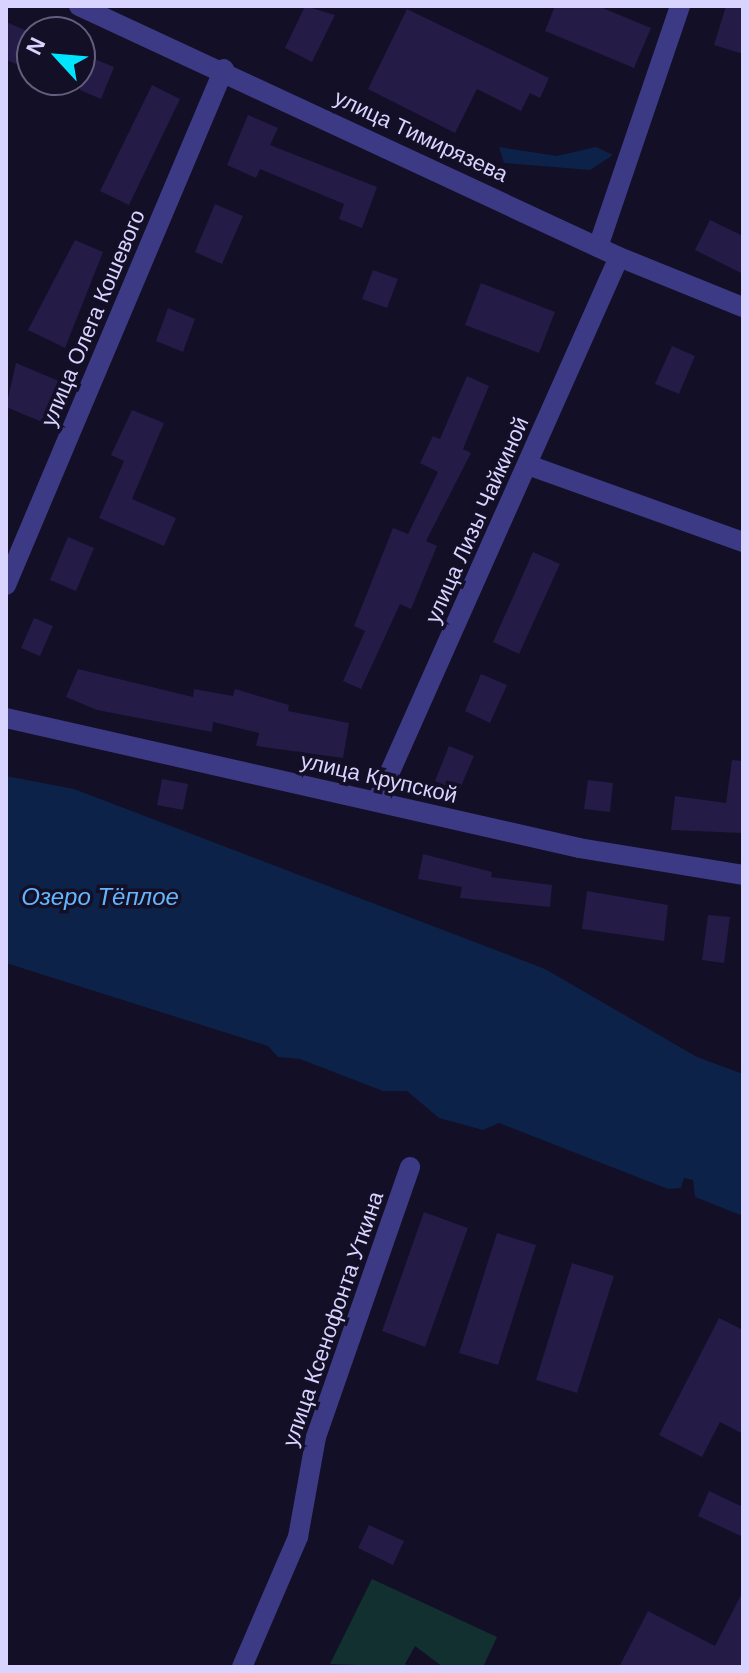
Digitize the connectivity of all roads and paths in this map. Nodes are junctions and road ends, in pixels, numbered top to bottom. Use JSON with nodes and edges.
{"nodes":[{"id":1,"x":79,"y":6,"type":"edge"},
{"id":2,"x":680,"y":6,"type":"edge"},
{"id":3,"x":224,"y":69,"type":"junction"},
{"id":4,"x":598,"y":247,"type":"junction"},
{"id":5,"x":619,"y":257,"type":"junction"},
{"id":6,"x":743,"y":307,"type":"edge"},
{"id":7,"x":528,"y":465,"type":"junction"},
{"id":8,"x":743,"y":542,"type":"edge"},
{"id":9,"x":6,"y":585,"type":"edge"},
{"id":10,"x":6,"y":718,"type":"edge"},
{"id":11,"x":377,"y":801,"type":"junction"},
{"id":12,"x":743,"y":875,"type":"edge"},
{"id":13,"x":410,"y":1167,"type":"dead end"},
{"id":14,"x":242,"y":1667,"type":"edge"}],
"edges":[{"from":1,"to":3,"type":"street","name":"улица Тимирязева"},
{"from":2,"to":4,"type":"street"},
{"from":3,"to":4,"type":"street","name":"улица Тимирязева"},
{"from":3,"to":9,"type":"street","name":"улица Олега Кошевого"},
{"from":4,"to":5,"type":"street","name":"улица Тимирязева"},
{"from":5,"to":6,"type":"street","name":"улица Тимирязева"},
{"from":5,"to":7,"type":"street","name":"улица Лизы Чайкиной"},
{"from":7,"to":8,"type":"street"},
{"from":7,"to":11,"type":"street","name":"улица Лизы Чайкиной"},
{"from":10,"to":11,"type":"street","name":"улица Крупской"},
{"from":11,"to":12,"type":"street","name":"улица Крупской"},
{"from":13,"to":14,"type":"street","name":"улица Ксенофонта Уткина"}]}
